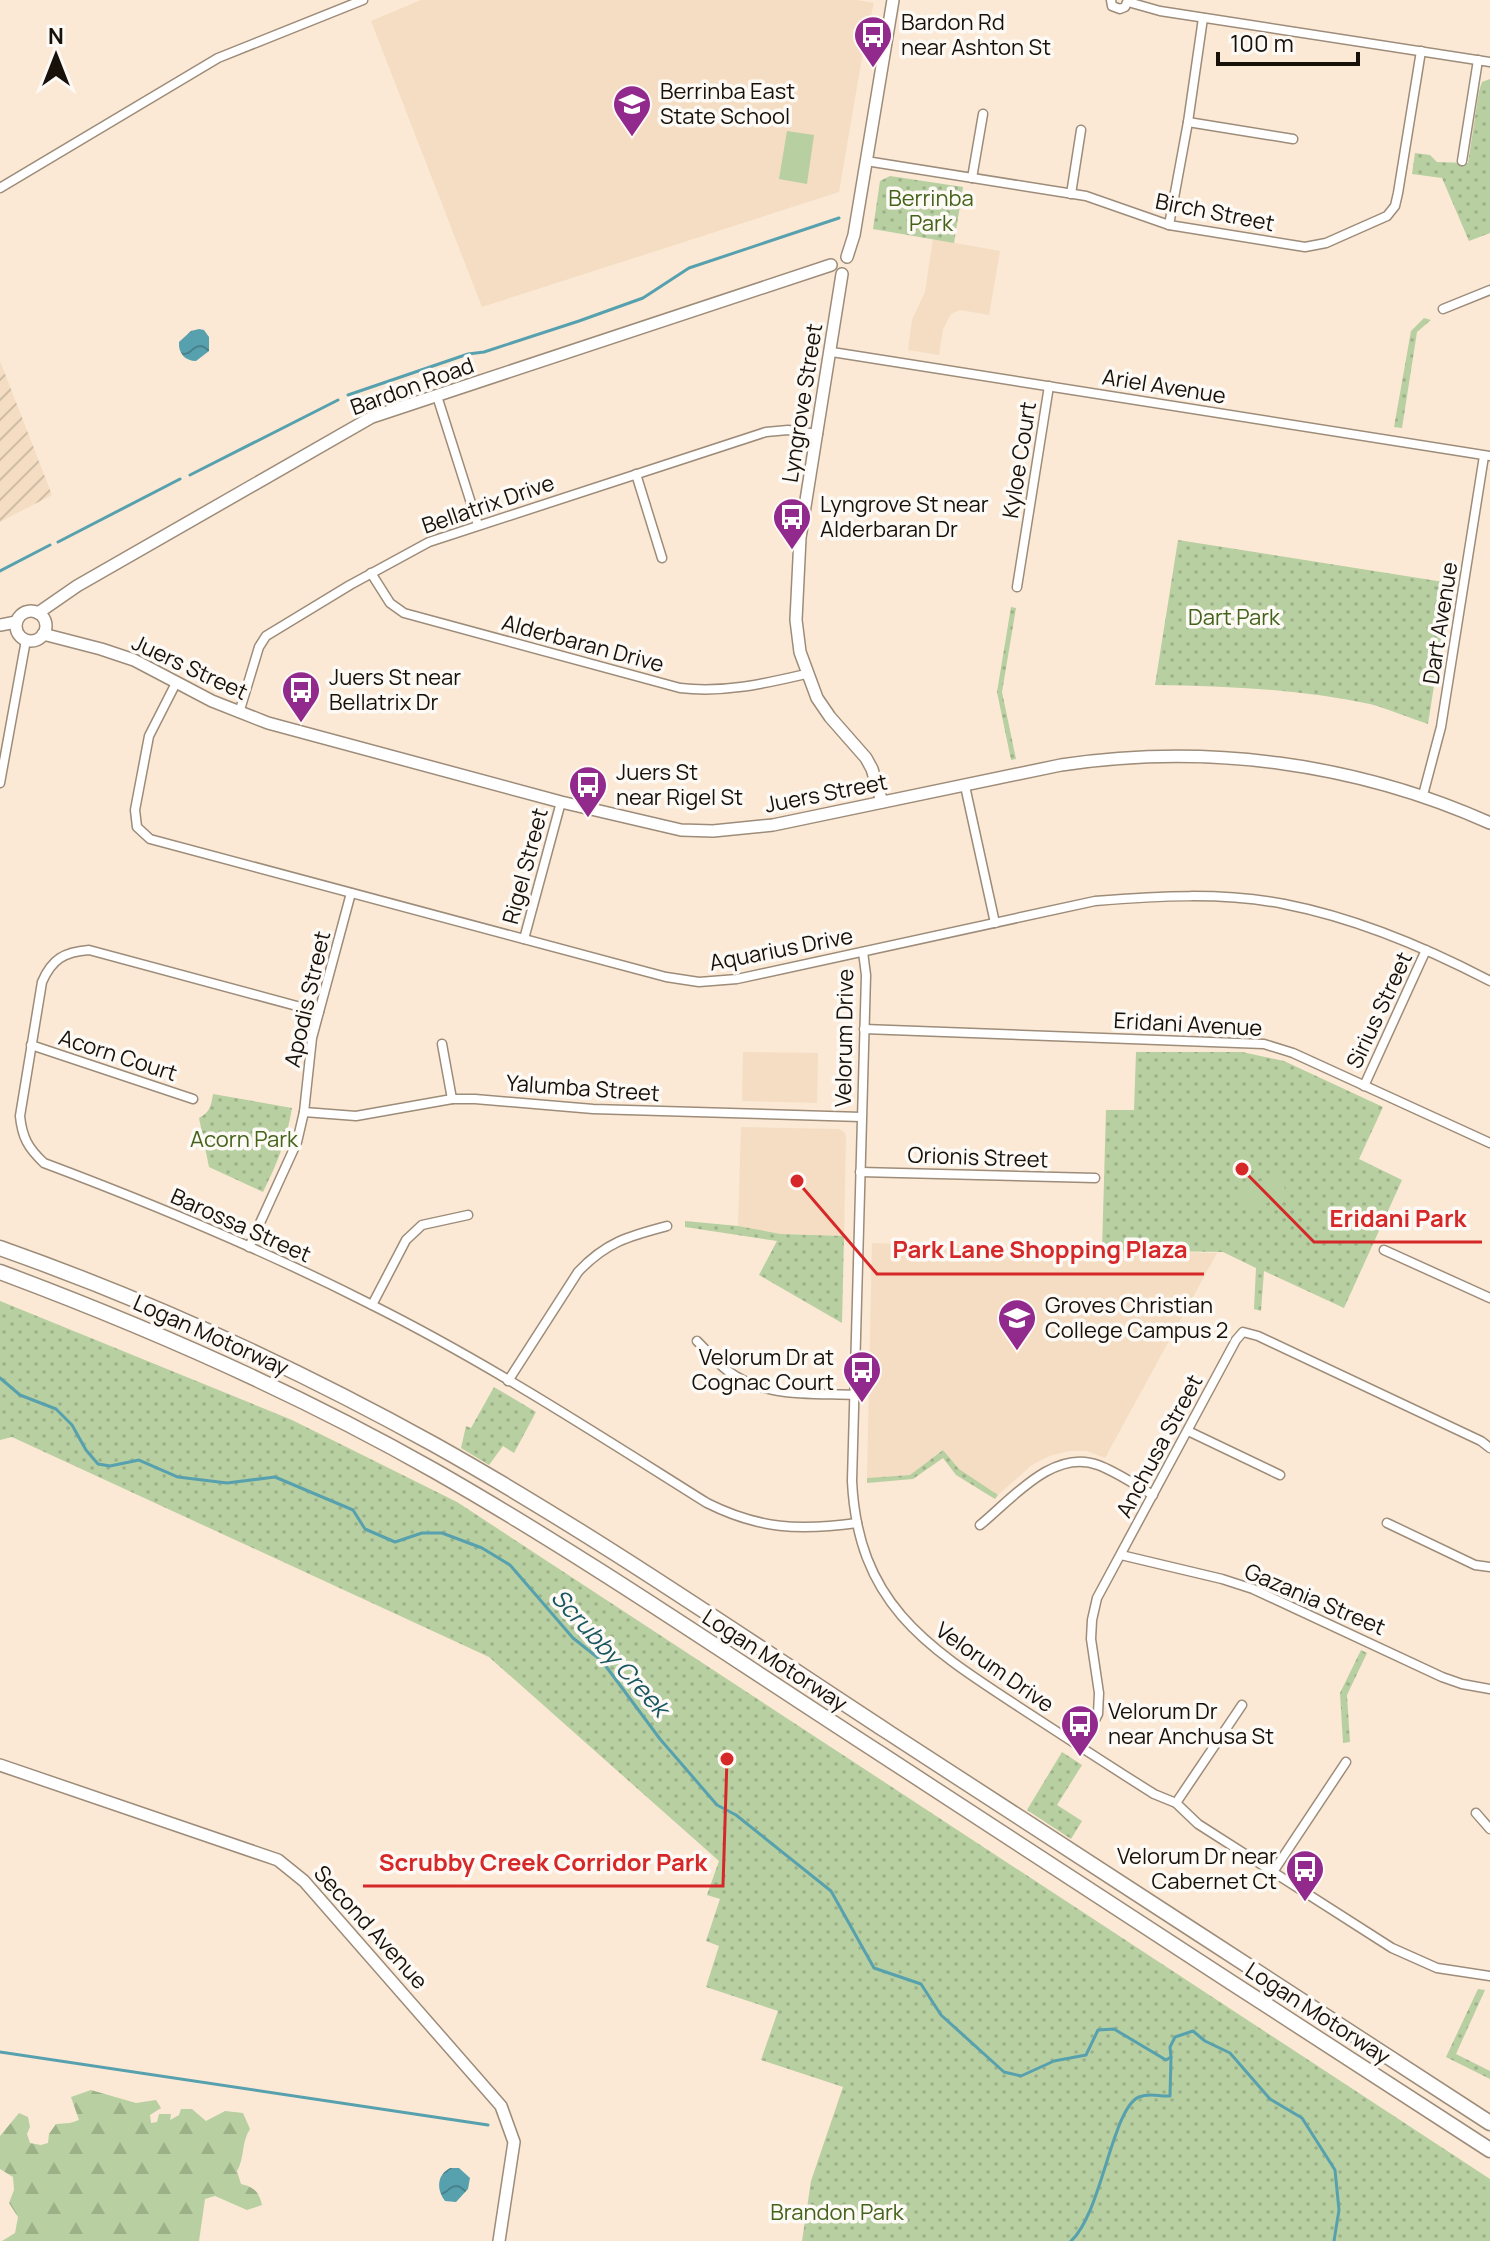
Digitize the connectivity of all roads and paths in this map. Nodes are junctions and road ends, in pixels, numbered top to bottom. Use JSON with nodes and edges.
{"nodes":[{"id":1,"x":363,"y":0,"type":"edge"},
{"id":2,"x":893,"y":0,"type":"edge"},
{"id":3,"x":1110,"y":0,"type":"edge"},
{"id":4,"x":1128,"y":1,"type":"edge"},
{"id":5,"x":1203,"y":18,"type":"junction"},
{"id":6,"x":1421,"y":51,"type":"junction"},
{"id":7,"x":1478,"y":60,"type":"junction"},
{"id":8,"x":1490,"y":62,"type":"edge"},
{"id":9,"x":983,"y":114,"type":"dead end"},
{"id":10,"x":1188,"y":122,"type":"junction"},
{"id":11,"x":1081,"y":130,"type":"dead end"},
{"id":12,"x":1293,"y":139,"type":"dead end"},
{"id":13,"x":866,"y":161,"type":"junction"},
{"id":14,"x":1462,"y":161,"type":"dead end"},
{"id":15,"x":972,"y":178,"type":"junction"},
{"id":16,"x":0,"y":188,"type":"edge"},
{"id":17,"x":1071,"y":194,"type":"junction"},
{"id":18,"x":1169,"y":225,"type":"junction"},
{"id":19,"x":847,"y":257,"type":"junction"},
{"id":20,"x":831,"y":265,"type":"junction"},
{"id":21,"x":842,"y":274,"type":"junction"},
{"id":22,"x":1490,"y":290,"type":"edge"},
{"id":23,"x":1443,"y":309,"type":"dead end"},
{"id":24,"x":832,"y":352,"type":"junction"},
{"id":25,"x":1049,"y":386,"type":"junction"},
{"id":26,"x":437,"y":396,"type":"junction"},
{"id":27,"x":818,"y":434,"type":"junction"},
{"id":28,"x":1487,"y":456,"type":"edge"},
{"id":29,"x":636,"y":474,"type":"junction"},
{"id":30,"x":478,"y":525,"type":"junction"},
{"id":31,"x":662,"y":558,"type":"dead end"},
{"id":32,"x":371,"y":573,"type":"junction"},
{"id":33,"x":1017,"y":587,"type":"dead end"},
{"id":34,"x":38,"y":613,"type":"junction"},
{"id":35,"x":16,"y":622,"type":"junction"},
{"id":36,"x":0,"y":625,"type":"edge"},
{"id":37,"x":43,"y":634,"type":"junction"},
{"id":38,"x":26,"y":640,"type":"junction"},
{"id":39,"x":806,"y":674,"type":"junction"},
{"id":40,"x":176,"y":683,"type":"junction"},
{"id":41,"x":239,"y":713,"type":"junction"},
{"id":42,"x":0,"y":783,"type":"edge"},
{"id":43,"x":965,"y":786,"type":"junction"},
{"id":44,"x":1423,"y":795,"type":"junction"},
{"id":45,"x":561,"y":802,"type":"junction"},
{"id":46,"x":882,"y":802,"type":"junction"},
{"id":47,"x":1490,"y":823,"type":"edge"},
{"id":48,"x":351,"y":893,"type":"junction"},
{"id":49,"x":995,"y":923,"type":"junction"},
{"id":50,"x":524,"y":939,"type":"junction"},
{"id":51,"x":1426,"y":950,"type":"junction"},
{"id":52,"x":863,"y":952,"type":"junction"},
{"id":53,"x":1490,"y":981,"type":"edge"},
{"id":54,"x":319,"y":1012,"type":"junction"},
{"id":55,"x":864,"y":1029,"type":"junction"},
{"id":56,"x":442,"y":1044,"type":"dead end"},
{"id":57,"x":31,"y":1045,"type":"junction"},
{"id":58,"x":1364,"y":1086,"type":"junction"},
{"id":59,"x":193,"y":1099,"type":"dead end"},
{"id":60,"x":452,"y":1099,"type":"junction"},
{"id":61,"x":304,"y":1112,"type":"junction"},
{"id":62,"x":861,"y":1117,"type":"junction"},
{"id":63,"x":1490,"y":1143,"type":"edge"},
{"id":64,"x":860,"y":1172,"type":"junction"},
{"id":65,"x":1095,"y":1178,"type":"dead end"},
{"id":66,"x":468,"y":1215,"type":"dead end"},
{"id":67,"x":667,"y":1226,"type":"dead end"},
{"id":68,"x":249,"y":1247,"type":"junction"},
{"id":69,"x":0,"y":1248,"type":"edge"},
{"id":70,"x":1384,"y":1250,"type":"dead end"},
{"id":71,"x":0,"y":1272,"type":"edge"},
{"id":72,"x":1490,"y":1298,"type":"edge"},
{"id":73,"x":372,"y":1305,"type":"junction"},
{"id":74,"x":697,"y":1341,"type":"dead end"},
{"id":75,"x":508,"y":1381,"type":"junction"},
{"id":76,"x":855,"y":1395,"type":"junction"},
{"id":77,"x":1188,"y":1431,"type":"junction"},
{"id":78,"x":1490,"y":1448,"type":"edge"},
{"id":79,"x":1280,"y":1475,"type":"dead end"},
{"id":80,"x":1153,"y":1495,"type":"junction"},
{"id":81,"x":857,"y":1523,"type":"junction"},
{"id":82,"x":1387,"y":1523,"type":"dead end"},
{"id":83,"x":980,"y":1525,"type":"dead end"},
{"id":84,"x":1121,"y":1555,"type":"junction"},
{"id":85,"x":1490,"y":1567,"type":"edge"},
{"id":86,"x":1490,"y":1689,"type":"edge"},
{"id":87,"x":1242,"y":1705,"type":"dead end"},
{"id":88,"x":1081,"y":1747,"type":"junction"},
{"id":89,"x":1346,"y":1762,"type":"dead end"},
{"id":90,"x":0,"y":1765,"type":"edge"},
{"id":91,"x":1176,"y":1803,"type":"junction"},
{"id":92,"x":1476,"y":1813,"type":"dead end"},
{"id":93,"x":1490,"y":1829,"type":"edge"},
{"id":94,"x":1273,"y":1872,"type":"junction"},
{"id":95,"x":1490,"y":1976,"type":"edge"},
{"id":96,"x":1490,"y":2123,"type":"edge"},
{"id":97,"x":1490,"y":2150,"type":"edge"},
{"id":98,"x":499,"y":2241,"type":"edge"}],
"edges":[{"from":1,"to":16,"type":"street"},
{"from":2,"to":13,"type":"street"},
{"from":3,"to":4,"type":"street"},
{"from":4,"to":5,"type":"street"},
{"from":5,"to":6,"type":"street"},
{"from":5,"to":10,"type":"street"},
{"from":6,"to":7,"type":"street"},
{"from":6,"to":18,"type":"street","name":"Birch Street"},
{"from":7,"to":8,"type":"street"},
{"from":7,"to":14,"type":"street"},
{"from":9,"to":15,"type":"street"},
{"from":10,"to":12,"type":"street"},
{"from":10,"to":18,"type":"street"},
{"from":11,"to":17,"type":"street"},
{"from":13,"to":15,"type":"street","name":"Birch Street"},
{"from":13,"to":19,"type":"street"},
{"from":15,"to":17,"type":"street","name":"Birch Street"},
{"from":17,"to":18,"type":"street","name":"Birch Street"},
{"from":19,"to":20,"type":"street"},
{"from":19,"to":21,"type":"street"},
{"from":20,"to":21,"type":"street"},
{"from":20,"to":26,"type":"street","name":"Bardon Road"},
{"from":21,"to":24,"type":"street","name":"Lyngrove Street"},
{"from":22,"to":23,"type":"street"},
{"from":24,"to":25,"type":"street","name":"Ariel Avenue"},
{"from":24,"to":27,"type":"street","name":"Lyngrove Street"},
{"from":25,"to":28,"type":"street","name":"Ariel Avenue"},
{"from":25,"to":33,"type":"street","name":"Kyloe Court"},
{"from":26,"to":30,"type":"street"},
{"from":26,"to":34,"type":"street","name":"Bardon Road"},
{"from":27,"to":29,"type":"street","name":"Bellatrix Drive"},
{"from":27,"to":39,"type":"street","name":"Lyngrove Street"},
{"from":28,"to":44,"type":"street","name":"Dart Avenue"},
{"from":29,"to":30,"type":"street","name":"Bellatrix Drive"},
{"from":29,"to":31,"type":"street"},
{"from":30,"to":32,"type":"street","name":"Bellatrix Drive"},
{"from":32,"to":39,"type":"street","name":"Alderbaran Drive"},
{"from":32,"to":41,"type":"street","name":"Bellatrix Drive"},
{"from":34,"to":35,"type":"street"},
{"from":34,"to":37,"type":"street"},
{"from":35,"to":36,"type":"street"},
{"from":35,"to":38,"type":"street"},
{"from":37,"to":38,"type":"street"},
{"from":37,"to":40,"type":"street","name":"Juers Street"},
{"from":38,"to":42,"type":"street"},
{"from":39,"to":46,"type":"street","name":"Lyngrove Street"},
{"from":40,"to":41,"type":"street","name":"Juers Street"},
{"from":40,"to":48,"type":"street","name":"Aquarius Drive"},
{"from":41,"to":45,"type":"street","name":"Juers Street"},
{"from":43,"to":44,"type":"street","name":"Juers Street"},
{"from":43,"to":46,"type":"street","name":"Juers Street"},
{"from":43,"to":49,"type":"street"},
{"from":44,"to":47,"type":"street","name":"Juers Street"},
{"from":45,"to":46,"type":"street","name":"Juers Street"},
{"from":45,"to":50,"type":"street","name":"Rigel Street"},
{"from":48,"to":50,"type":"street","name":"Aquarius Drive"},
{"from":48,"to":54,"type":"street","name":"Apodis Street"},
{"from":49,"to":51,"type":"street","name":"Aquarius Drive"},
{"from":49,"to":52,"type":"street","name":"Aquarius Drive"},
{"from":50,"to":52,"type":"street","name":"Aquarius Drive"},
{"from":51,"to":53,"type":"street","name":"Aquarius Drive"},
{"from":51,"to":58,"type":"street","name":"Sirius Street"},
{"from":52,"to":55,"type":"street","name":"Velorum Drive"},
{"from":54,"to":57,"type":"street","name":"Barossa Street"},
{"from":54,"to":61,"type":"street","name":"Apodis Street"},
{"from":55,"to":58,"type":"street","name":"Eridani Avenue"},
{"from":55,"to":62,"type":"street","name":"Velorum Drive"},
{"from":56,"to":60,"type":"street"},
{"from":57,"to":59,"type":"street","name":"Acorn Court"},
{"from":57,"to":68,"type":"street","name":"Barossa Street"},
{"from":58,"to":63,"type":"street","name":"Eridani Avenue"},
{"from":60,"to":61,"type":"street","name":"Yalumba Street"},
{"from":60,"to":62,"type":"street","name":"Yalumba Street"},
{"from":61,"to":68,"type":"street","name":"Apodis Street"},
{"from":62,"to":64,"type":"street","name":"Velorum Drive"},
{"from":64,"to":65,"type":"street","name":"Orionis Street"},
{"from":64,"to":76,"type":"street","name":"Velorum Drive"},
{"from":66,"to":73,"type":"street"},
{"from":67,"to":75,"type":"street"},
{"from":68,"to":73,"type":"street","name":"Barossa Street"},
{"from":69,"to":96,"type":"highway","name":"Logan Motorway"},
{"from":70,"to":72,"type":"street"},
{"from":71,"to":97,"type":"highway","name":"Logan Motorway"},
{"from":73,"to":75,"type":"street","name":"Barossa Street"},
{"from":74,"to":76,"type":"street"},
{"from":75,"to":81,"type":"street","name":"Barossa Street"},
{"from":76,"to":81,"type":"street","name":"Velorum Drive"},
{"from":77,"to":78,"type":"street","name":"Anchusa Street"},
{"from":77,"to":79,"type":"street"},
{"from":77,"to":80,"type":"street","name":"Anchusa Street"},
{"from":80,"to":83,"type":"street"},
{"from":80,"to":84,"type":"street","name":"Anchusa Street"},
{"from":81,"to":88,"type":"street","name":"Velorum Drive"},
{"from":82,"to":85,"type":"street"},
{"from":84,"to":86,"type":"street","name":"Gazania Street"},
{"from":84,"to":88,"type":"street","name":"Anchusa Street"},
{"from":87,"to":91,"type":"street"},
{"from":88,"to":91,"type":"street","name":"Velorum Drive"},
{"from":89,"to":94,"type":"street"},
{"from":90,"to":98,"type":"street","name":"Second Avenue"},
{"from":91,"to":94,"type":"street","name":"Velorum Drive"},
{"from":92,"to":93,"type":"street"},
{"from":94,"to":95,"type":"street","name":"Velorum Drive"}]}
